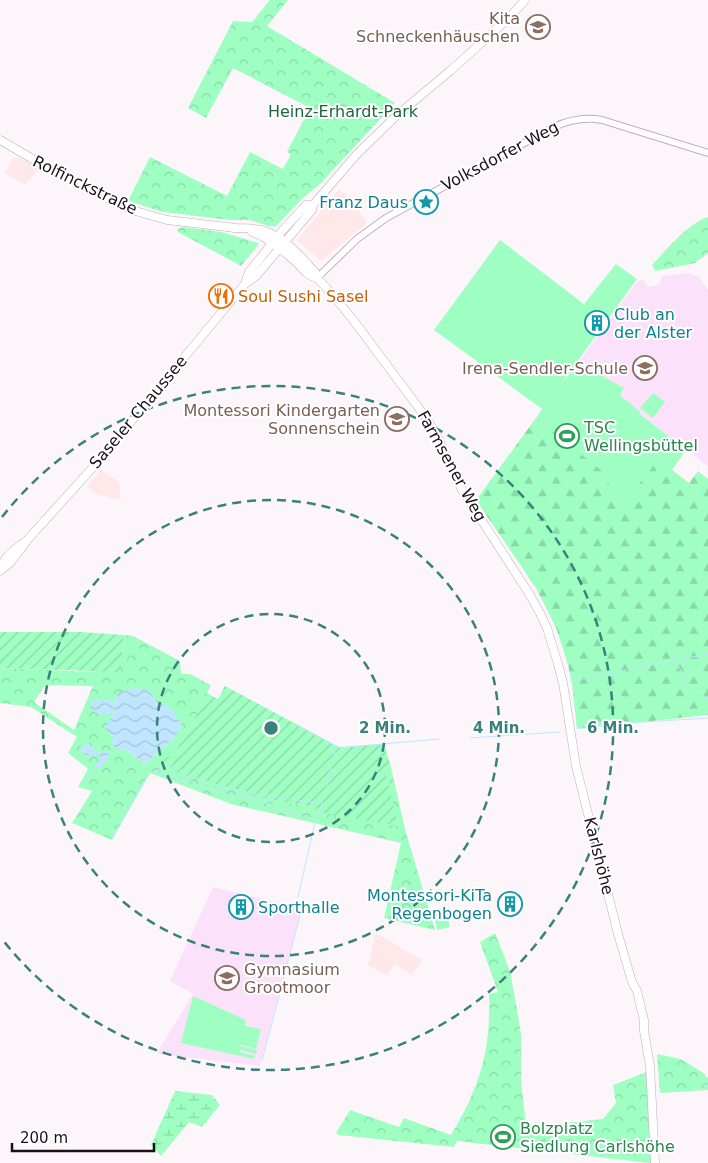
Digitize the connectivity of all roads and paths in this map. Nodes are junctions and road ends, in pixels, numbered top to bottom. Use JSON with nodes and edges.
{"nodes":[{"id":1,"x":525,"y":0,"type":"edge"},
{"id":2,"x":0,"y":140,"type":"edge"},
{"id":3,"x":708,"y":153,"type":"edge"},
{"id":4,"x":278,"y":243,"type":"junction"},
{"id":5,"x":317,"y":278,"type":"junction"},
{"id":6,"x":1,"y":570,"type":"edge"},
{"id":7,"x":570,"y":730,"type":"joint"},
{"id":8,"x":655,"y":1163,"type":"edge"}],
"edges":[{"from":1,"to":4,"type":"main road","name":"Saseler Chaussee"},
{"from":2,"to":4,"type":"main road","name":"Rolfinckstraße"},
{"from":3,"to":5,"type":"street","name":"Volksdorfer Weg"},
{"from":4,"to":5,"type":"main road","name":"Farmsener Weg"},
{"from":4,"to":6,"type":"main road","name":"Saseler Chaussee"},
{"from":5,"to":7,"type":"main road","name":"Farmsener Weg"},
{"from":7,"to":8,"type":"main road","name":"Karlshöhe"}]}
